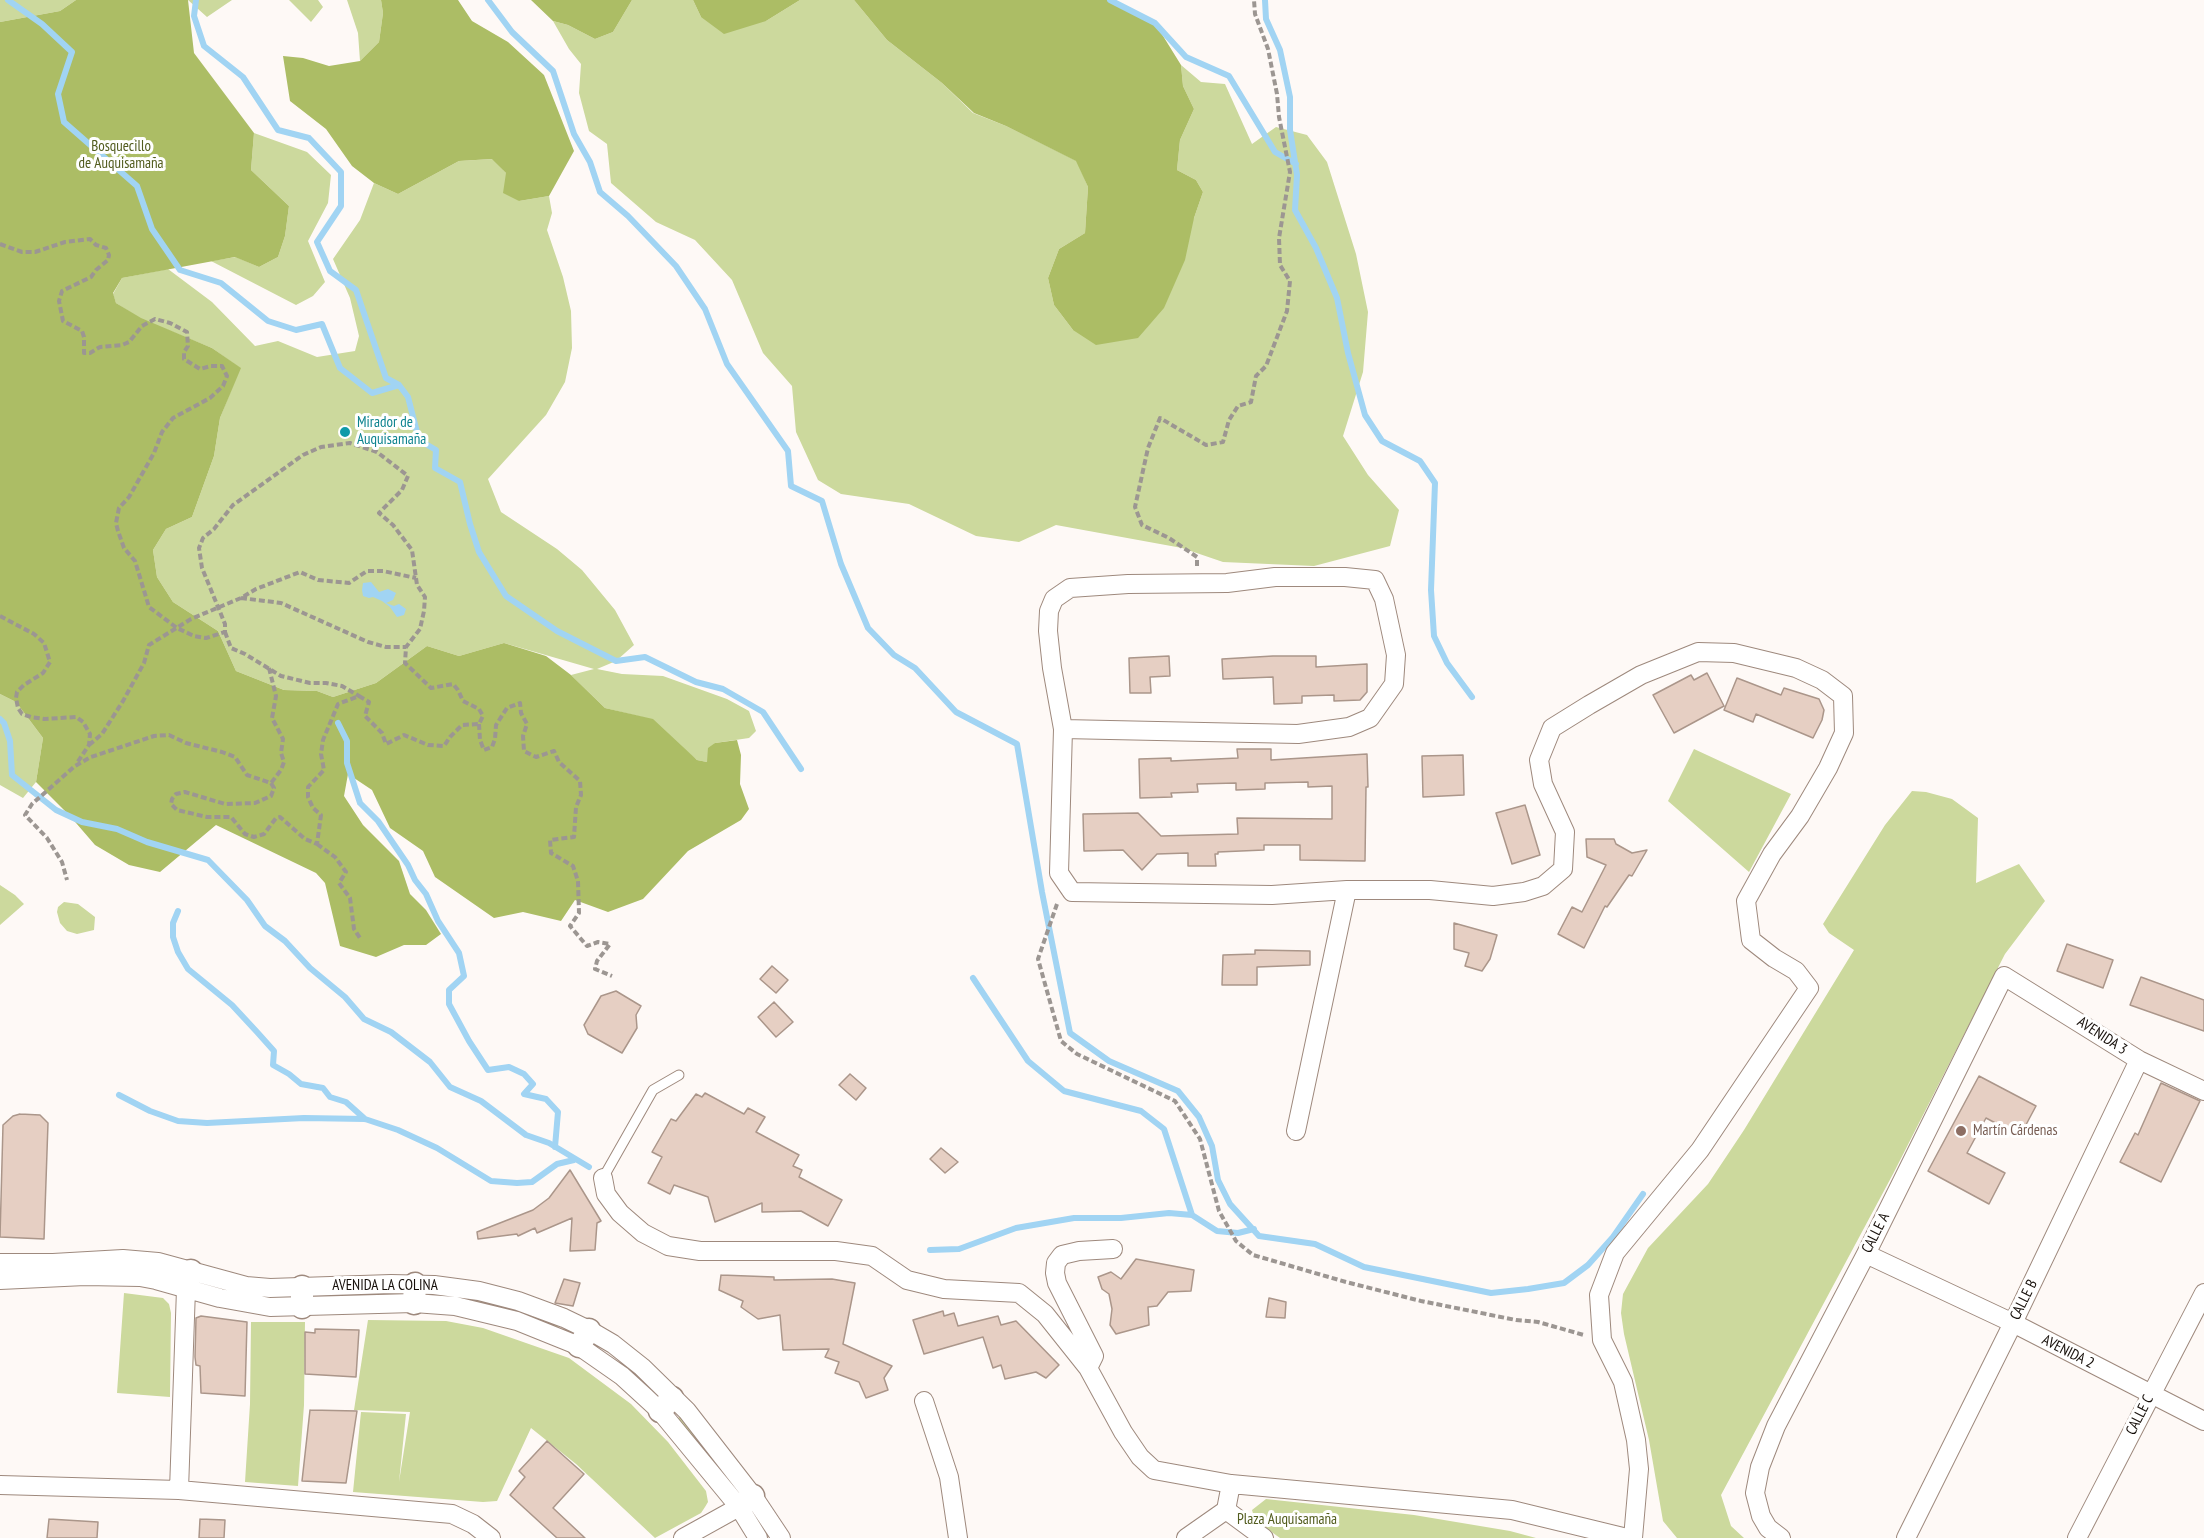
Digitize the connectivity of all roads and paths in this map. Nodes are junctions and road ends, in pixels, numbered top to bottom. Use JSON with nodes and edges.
{"nodes":[{"id":1,"x":0,"y":244,"type":"edge"},
{"id":2,"x":416,"y":578,"type":"junction"},
{"id":3,"x":241,"y":598,"type":"junction"},
{"id":4,"x":218,"y":607,"type":"junction"},
{"id":5,"x":0,"y":616,"type":"edge"},
{"id":6,"x":177,"y":628,"type":"junction"},
{"id":7,"x":225,"y":632,"type":"junction"},
{"id":8,"x":406,"y":647,"type":"junction"},
{"id":9,"x":268,"y":668,"type":"junction"},
{"id":10,"x":359,"y":696,"type":"junction"},
{"id":11,"x":479,"y":724,"type":"junction"},
{"id":12,"x":1063,"y":729,"type":"junction"},
{"id":13,"x":89,"y":745,"type":"junction"},
{"id":14,"x":75,"y":766,"type":"junction"},
{"id":15,"x":271,"y":783,"type":"junction"},
{"id":16,"x":317,"y":844,"type":"junction"},
{"id":17,"x":67,"y":880,"type":"dead end"},
{"id":18,"x":1347,"y":890,"type":"junction"},
{"id":19,"x":360,"y":938,"type":"dead end"},
{"id":20,"x":612,"y":976,"type":"dead end"},
{"id":21,"x":2004,"y":976,"type":"joint"},
{"id":22,"x":2139,"y":1060,"type":"junction"},
{"id":23,"x":679,"y":1075,"type":"dead end"},
{"id":24,"x":2204,"y":1091,"type":"edge"},
{"id":25,"x":1296,"y":1131,"type":"dead end"},
{"id":26,"x":603,"y":1178,"type":"joint"},
{"id":27,"x":1113,"y":1249,"type":"dead end"},
{"id":28,"x":1866,"y":1254,"type":"junction"},
{"id":29,"x":0,"y":1263,"type":"edge"},
{"id":30,"x":0,"y":1280,"type":"edge"},
{"id":31,"x":188,"y":1280,"type":"junction"},
{"id":32,"x":2204,"y":1293,"type":"edge"},
{"id":33,"x":2013,"y":1323,"type":"junction"},
{"id":34,"x":1088,"y":1368,"type":"junction"},
{"id":35,"x":2151,"y":1394,"type":"junction"},
{"id":36,"x":924,"y":1401,"type":"dead end"},
{"id":37,"x":2204,"y":1421,"type":"edge"},
{"id":38,"x":1231,"y":1484,"type":"junction"},
{"id":39,"x":0,"y":1485,"type":"edge"},
{"id":40,"x":179,"y":1490,"type":"junction"},
{"id":41,"x":746,"y":1501,"type":"junction"},
{"id":42,"x":1226,"y":1510,"type":"junction"},
{"id":43,"x":491,"y":1538,"type":"edge"},
{"id":44,"x":682,"y":1538,"type":"edge"},
{"id":45,"x":758,"y":1538,"type":"edge"},
{"id":46,"x":781,"y":1538,"type":"edge"},
{"id":47,"x":958,"y":1538,"type":"edge"},
{"id":48,"x":1186,"y":1538,"type":"edge"},
{"id":49,"x":1263,"y":1538,"type":"edge"},
{"id":50,"x":1627,"y":1538,"type":"edge"},
{"id":51,"x":1633,"y":1538,"type":"edge"},
{"id":52,"x":1781,"y":1538,"type":"edge"},
{"id":53,"x":1906,"y":1538,"type":"edge"},
{"id":54,"x":2077,"y":1538,"type":"edge"}],
"edges":[{"from":1,"to":6,"type":"path"},
{"from":2,"to":3,"type":"path"},
{"from":2,"to":4,"type":"path"},
{"from":2,"to":8,"type":"path"},
{"from":3,"to":4,"type":"path"},
{"from":3,"to":8,"type":"path"},
{"from":4,"to":6,"type":"path"},
{"from":4,"to":7,"type":"path"},
{"from":5,"to":13,"type":"path"},
{"from":6,"to":7,"type":"path"},
{"from":6,"to":13,"type":"path"},
{"from":7,"to":9,"type":"path"},
{"from":8,"to":11,"type":"path"},
{"from":9,"to":10,"type":"path"},
{"from":9,"to":15,"type":"path"},
{"from":10,"to":11,"type":"path"},
{"from":10,"to":16,"type":"path"},
{"from":11,"to":20,"type":"path"},
{"from":12,"to":12,"type":"street"},
{"from":12,"to":18,"type":"street"},
{"from":13,"to":14,"type":"path"},
{"from":14,"to":15,"type":"path"},
{"from":14,"to":17,"type":"path"},
{"from":15,"to":16,"type":"path"},
{"from":16,"to":19,"type":"path"},
{"from":18,"to":25,"type":"street"},
{"from":18,"to":51,"type":"street"},
{"from":21,"to":22,"type":"street","name":"AVENIDA 3"},
{"from":21,"to":28,"type":"street","name":"CALLE A"},
{"from":22,"to":24,"type":"street","name":"AVENIDA 3"},
{"from":22,"to":33,"type":"street","name":"CALLE B"},
{"from":23,"to":26,"type":"lane"},
{"from":26,"to":34,"type":"street"},
{"from":27,"to":34,"type":"street"},
{"from":28,"to":33,"type":"street","name":"AVENIDA 2"},
{"from":28,"to":52,"type":"street","name":"CALLE A"},
{"from":29,"to":31,"type":"street","name":"AVENIDA LA COLINA"},
{"from":30,"to":31,"type":"street","name":"AVENIDA LA COLINA"},
{"from":31,"to":40,"type":"street"},
{"from":31,"to":41,"type":"street","name":"AVENIDA LA COLINA"},
{"from":32,"to":35,"type":"street","name":"CALLE C"},
{"from":33,"to":35,"type":"street","name":"AVENIDA 2"},
{"from":33,"to":53,"type":"street","name":"CALLE B"},
{"from":34,"to":38,"type":"street"},
{"from":35,"to":37,"type":"street","name":"AVENIDA 2"},
{"from":35,"to":54,"type":"street","name":"CALLE C"},
{"from":36,"to":47,"type":"street"},
{"from":38,"to":42,"type":"street"},
{"from":38,"to":50,"type":"street"},
{"from":39,"to":40,"type":"street"},
{"from":40,"to":43,"type":"street"},
{"from":41,"to":44,"type":"street"},
{"from":41,"to":45,"type":"street","name":"AVENIDA LA COLINA"},
{"from":41,"to":46,"type":"street","name":"AVENIDA LA COLINA"},
{"from":42,"to":48,"type":"street"},
{"from":42,"to":49,"type":"street"}]}
